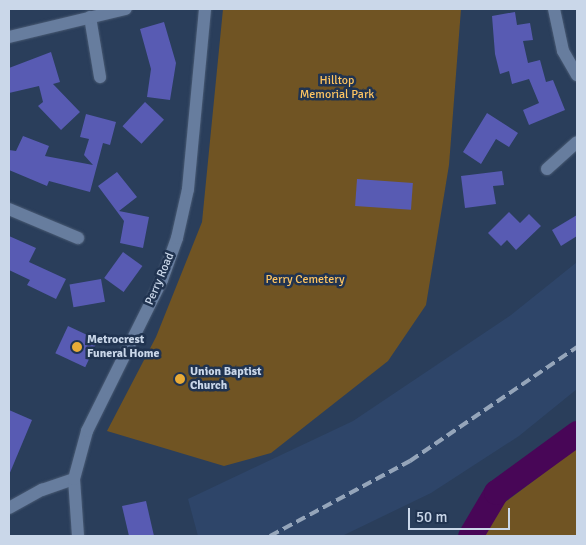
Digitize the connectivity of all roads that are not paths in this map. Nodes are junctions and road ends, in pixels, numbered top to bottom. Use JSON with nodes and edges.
{"nodes":[{"id":1,"x":122,"y":9,"type":"edge"},
{"id":2,"x":205,"y":9,"type":"edge"},
{"id":3,"x":554,"y":9,"type":"edge"},
{"id":4,"x":90,"y":17,"type":"junction"},
{"id":5,"x":9,"y":37,"type":"edge"},
{"id":6,"x":577,"y":75,"type":"edge"},
{"id":7,"x":100,"y":77,"type":"dead end"},
{"id":8,"x":577,"y":142,"type":"edge"},
{"id":9,"x":547,"y":169,"type":"dead end"},
{"id":10,"x":9,"y":209,"type":"edge"},
{"id":11,"x":78,"y":238,"type":"dead end"},
{"id":12,"x":74,"y":479,"type":"junction"},
{"id":13,"x":9,"y":508,"type":"edge"},
{"id":14,"x":78,"y":536,"type":"edge"}],
"edges":[{"from":1,"to":4,"type":"street"},
{"from":2,"to":12,"type":"street","name":"Perry Road"},
{"from":3,"to":6,"type":"street"},
{"from":4,"to":5,"type":"street"},
{"from":4,"to":7,"type":"street"},
{"from":8,"to":9,"type":"street"},
{"from":10,"to":11,"type":"street"},
{"from":12,"to":13,"type":"street"},
{"from":12,"to":14,"type":"street","name":"Perry Road"}]}
